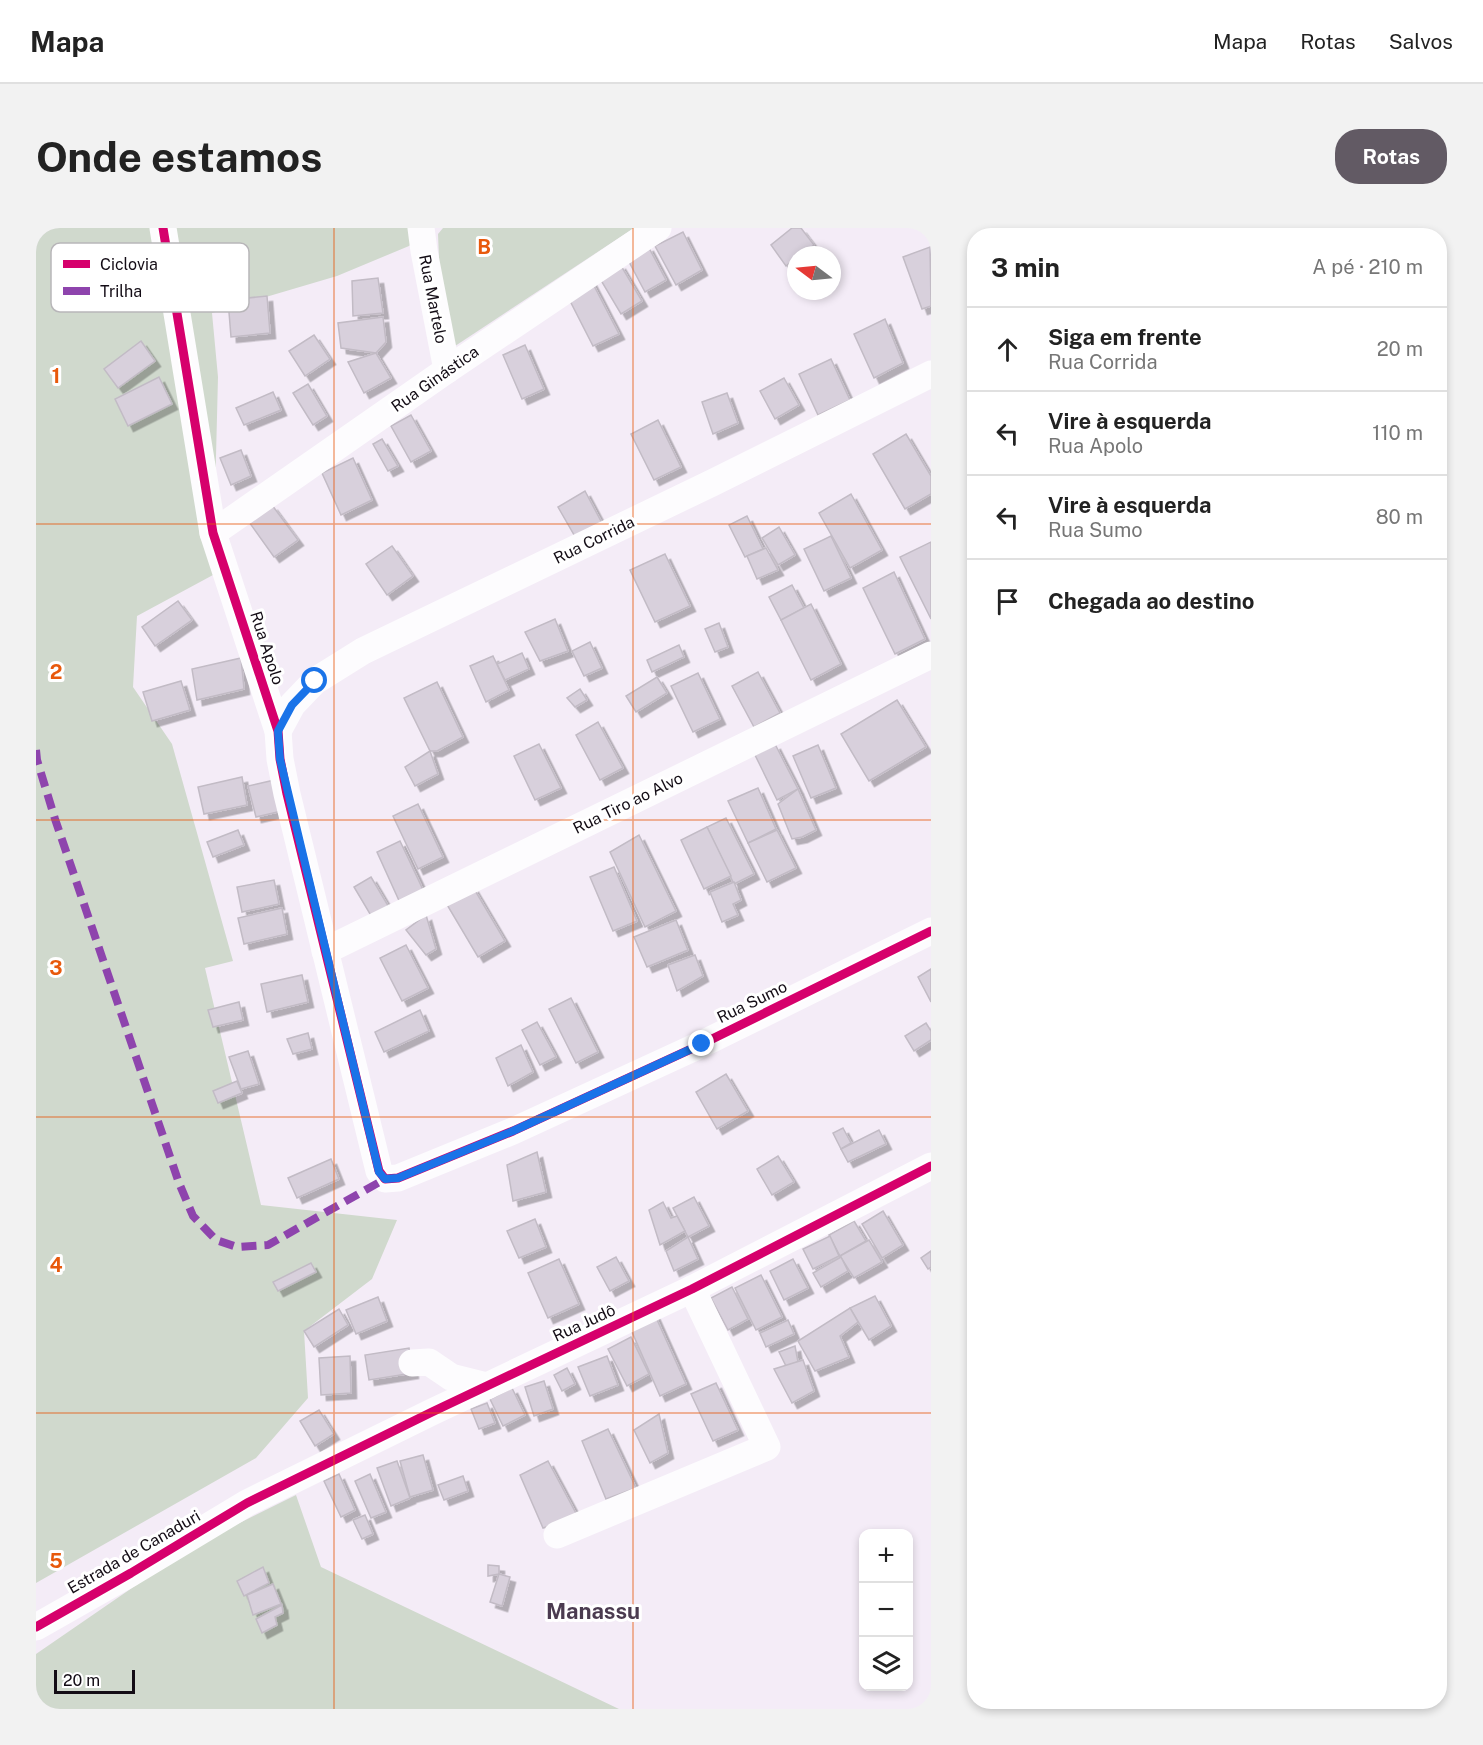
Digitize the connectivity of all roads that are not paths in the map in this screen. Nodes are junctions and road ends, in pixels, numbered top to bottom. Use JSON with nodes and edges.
{"nodes":[{"id":1,"x":163,"y":228,"type":"edge"},
{"id":2,"x":421,"y":228,"type":"edge"},
{"id":3,"x":658,"y":228,"type":"edge"},
{"id":4,"x":165,"y":243,"type":"edge"},
{"id":5,"x":177,"y":312,"type":"edge"},
{"id":6,"x":447,"y":370,"type":"junction"},
{"id":7,"x":929,"y":384,"type":"edge"},
{"id":8,"x":213,"y":533,"type":"junction"},
{"id":9,"x":931,"y":655,"type":"edge"},
{"id":10,"x":278,"y":731,"type":"junction"},
{"id":11,"x":931,"y":931,"type":"edge"},
{"id":12,"x":325,"y":951,"type":"junction"},
{"id":13,"x":931,"y":1166,"type":"edge"},
{"id":14,"x":385,"y":1179,"type":"joint"},
{"id":15,"x":692,"y":1289,"type":"junction"},
{"id":16,"x":412,"y":1363,"type":"dead end"},
{"id":17,"x":487,"y":1386,"type":"junction"},
{"id":18,"x":247,"y":1503,"type":"joint"},
{"id":19,"x":557,"y":1535,"type":"dead end"},
{"id":20,"x":36,"y":1627,"type":"edge"}],
"edges":[{"from":1,"to":4,"type":"street","name":"Rua Apolo"},
{"from":2,"to":6,"type":"street","name":"Rua Martelo"},
{"from":3,"to":6,"type":"street","name":"Rua Ginástica"},
{"from":5,"to":8,"type":"street","name":"Rua Apolo"},
{"from":6,"to":8,"type":"street","name":"Rua Ginástica"},
{"from":7,"to":10,"type":"street","name":"Rua Corrida"},
{"from":8,"to":10,"type":"street","name":"Rua Apolo"},
{"from":9,"to":12,"type":"street","name":"Rua Tiro ao Alvo"},
{"from":10,"to":12,"type":"street","name":"Rua Apolo"},
{"from":11,"to":14,"type":"street","name":"Rua Sumo"},
{"from":12,"to":14,"type":"street","name":"Rua Apolo"},
{"from":13,"to":15,"type":"street","name":"Rua Judô"},
{"from":15,"to":17,"type":"street","name":"Rua Judô"},
{"from":15,"to":19,"type":"street"},
{"from":16,"to":17,"type":"street"},
{"from":17,"to":18,"type":"street","name":"Rua Judô"},
{"from":18,"to":20,"type":"street","name":"Estrada de Canaduri"}]}
